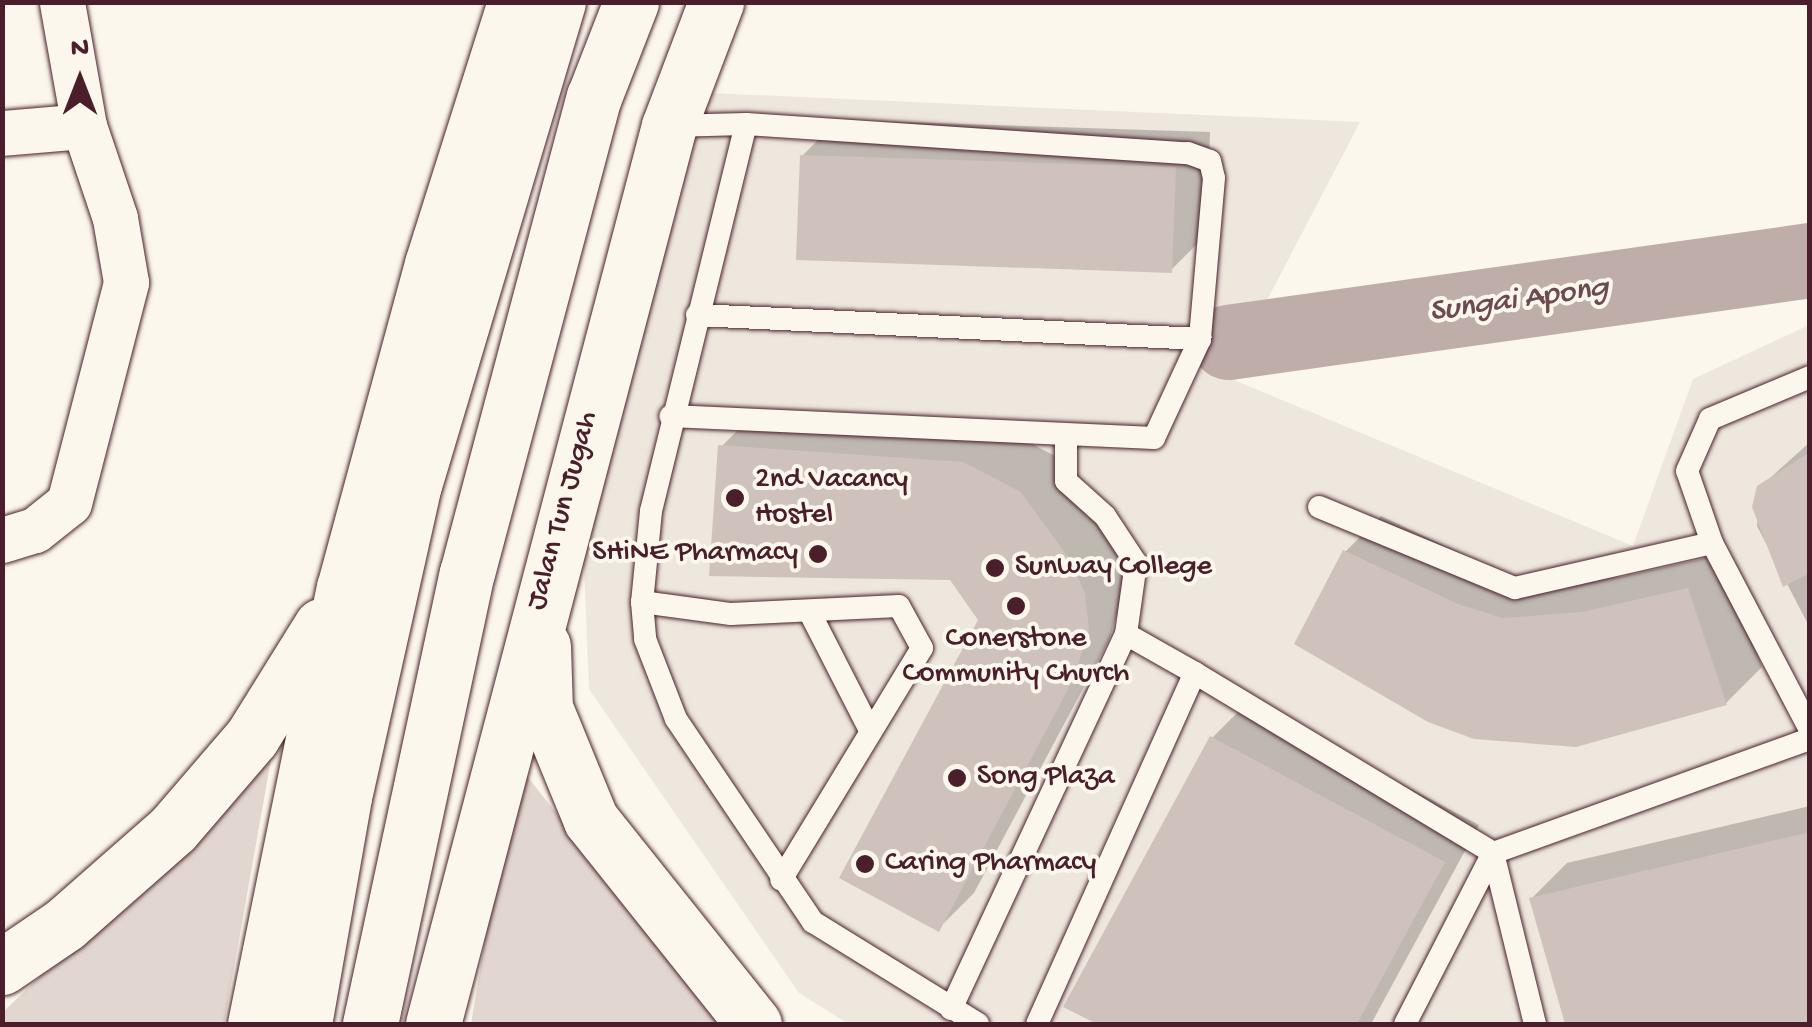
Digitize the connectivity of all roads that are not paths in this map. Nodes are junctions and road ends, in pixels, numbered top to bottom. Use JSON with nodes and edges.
{"nodes":[{"id":1,"x":62,"y":2,"type":"edge"},
{"id":2,"x":515,"y":2,"type":"edge"},
{"id":3,"x":558,"y":2,"type":"edge"},
{"id":4,"x":631,"y":2,"type":"edge"},
{"id":5,"x":716,"y":2,"type":"edge"},
{"id":6,"x":746,"y":124,"type":"junction"},
{"id":7,"x":84,"y":126,"type":"junction"},
{"id":8,"x":669,"y":126,"type":"junction"},
{"id":9,"x":2,"y":133,"type":"edge"},
{"id":10,"x":696,"y":315,"type":"junction"},
{"id":11,"x":1200,"y":339,"type":"junction"},
{"id":12,"x":1810,"y":377,"type":"edge"},
{"id":13,"x":671,"y":416,"type":"junction"},
{"id":14,"x":1066,"y":435,"type":"junction"},
{"id":15,"x":1319,"y":507,"type":"dead end"},
{"id":16,"x":2,"y":540,"type":"edge"},
{"id":17,"x":1712,"y":543,"type":"junction"},
{"id":18,"x":344,"y":588,"type":"junction"},
{"id":19,"x":542,"y":593,"type":"junction"},
{"id":20,"x":642,"y":602,"type":"junction"},
{"id":21,"x":809,"y":611,"type":"junction"},
{"id":22,"x":1126,"y":634,"type":"junction"},
{"id":23,"x":1195,"y":673,"type":"junction"},
{"id":24,"x":870,"y":730,"type":"junction"},
{"id":25,"x":1810,"y":730,"type":"edge"},
{"id":26,"x":1810,"y":739,"type":"edge"},
{"id":27,"x":1493,"y":852,"type":"junction"},
{"id":28,"x":781,"y":880,"type":"junction"},
{"id":29,"x":2,"y":968,"type":"edge"},
{"id":30,"x":950,"y":1009,"type":"junction"},
{"id":31,"x":269,"y":1022,"type":"edge"},
{"id":32,"x":370,"y":1024,"type":"edge"},
{"id":33,"x":433,"y":1024,"type":"edge"},
{"id":34,"x":754,"y":1024,"type":"edge"},
{"id":35,"x":978,"y":1024,"type":"edge"},
{"id":36,"x":1036,"y":1024,"type":"edge"},
{"id":37,"x":1404,"y":1024,"type":"edge"},
{"id":38,"x":1535,"y":1024,"type":"edge"}],
"edges":[{"from":1,"to":7,"type":"street"},
{"from":2,"to":18,"type":"highway"},
{"from":3,"to":31,"type":"highway"},
{"from":4,"to":32,"type":"highway"},
{"from":5,"to":8,"type":"highway","name":"Jalan Tun Jugah"},
{"from":6,"to":8,"type":"lane"},
{"from":6,"to":10,"type":"lane"},
{"from":6,"to":11,"type":"lane"},
{"from":7,"to":9,"type":"street"},
{"from":7,"to":16,"type":"street"},
{"from":8,"to":19,"type":"highway","name":"Jalan Tun Jugah"},
{"from":10,"to":11,"type":"lane"},
{"from":10,"to":13,"type":"lane"},
{"from":11,"to":14,"type":"lane"},
{"from":12,"to":17,"type":"lane"},
{"from":13,"to":14,"type":"lane"},
{"from":13,"to":20,"type":"lane"},
{"from":14,"to":22,"type":"lane"},
{"from":15,"to":17,"type":"lane"},
{"from":17,"to":25,"type":"lane"},
{"from":18,"to":29,"type":"highway"},
{"from":18,"to":31,"type":"highway"},
{"from":19,"to":33,"type":"highway","name":"Jalan Tun Jugah"},
{"from":19,"to":34,"type":"highway"},
{"from":20,"to":21,"type":"lane"},
{"from":20,"to":28,"type":"lane"},
{"from":21,"to":24,"type":"lane"},
{"from":21,"to":24,"type":"lane"},
{"from":22,"to":23,"type":"lane"},
{"from":22,"to":30,"type":"lane"},
{"from":23,"to":27,"type":"lane"},
{"from":23,"to":36,"type":"lane"},
{"from":24,"to":28,"type":"lane"},
{"from":26,"to":27,"type":"lane"},
{"from":27,"to":37,"type":"lane"},
{"from":27,"to":38,"type":"lane"},
{"from":28,"to":30,"type":"lane"},
{"from":30,"to":35,"type":"lane"}]}
